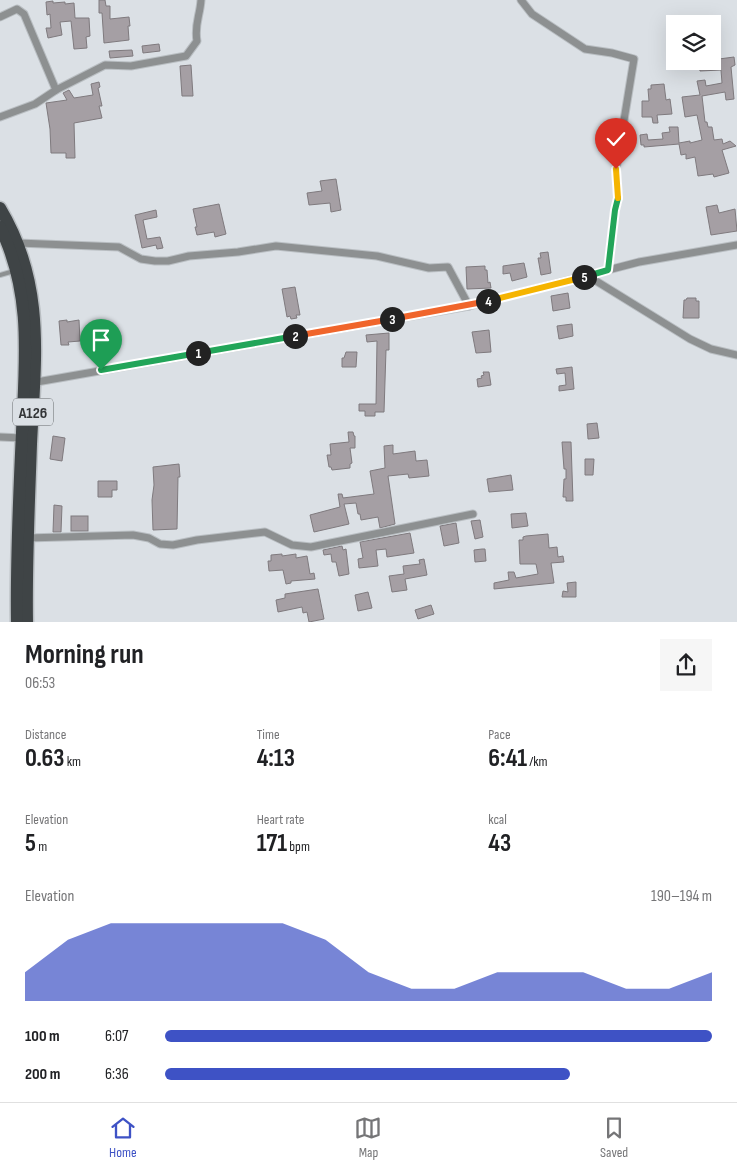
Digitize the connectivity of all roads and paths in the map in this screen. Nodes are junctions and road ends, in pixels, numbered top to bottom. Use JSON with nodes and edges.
{"nodes":[{"id":1,"x":200,"y":0,"type":"edge"},
{"id":2,"x":521,"y":0,"type":"edge"},
{"id":3,"x":0,"y":17,"type":"edge"},
{"id":4,"x":56,"y":90,"type":"junction"},
{"id":5,"x":0,"y":117,"type":"edge"},
{"id":6,"x":0,"y":208,"type":"edge"},
{"id":7,"x":0,"y":229,"type":"edge"},
{"id":8,"x":18,"y":243,"type":"junction"},
{"id":9,"x":737,"y":244,"type":"edge"},
{"id":10,"x":17,"y":270,"type":"junction"},
{"id":11,"x":608,"y":270,"type":"junction"},
{"id":12,"x":0,"y":275,"type":"edge"},
{"id":13,"x":588,"y":276,"type":"junction"},
{"id":14,"x":469,"y":306,"type":"junction"},
{"id":15,"x":737,"y":356,"type":"edge"},
{"id":16,"x":29,"y":383,"type":"junction"},
{"id":17,"x":0,"y":437,"type":"edge"},
{"id":18,"x":22,"y":438,"type":"junction"},
{"id":19,"x":472,"y":514,"type":"dead end"},
{"id":20,"x":28,"y":538,"type":"junction"},
{"id":21,"x":17,"y":622,"type":"edge"},
{"id":22,"x":27,"y":622,"type":"edge"}],
"edges":[{"from":1,"to":4,"type":"street"},
{"from":2,"to":11,"type":"street"},
{"from":3,"to":4,"type":"street"},
{"from":4,"to":5,"type":"street"},
{"from":6,"to":8,"type":"highway","number":"A126"},
{"from":7,"to":10,"type":"highway","number":"A126"},
{"from":8,"to":14,"type":"street"},
{"from":8,"to":16,"type":"highway","number":"A126"},
{"from":9,"to":11,"type":"street"},
{"from":10,"to":12,"type":"lane"},
{"from":10,"to":16,"type":"highway","number":"A126"},
{"from":11,"to":13,"type":"street"},
{"from":13,"to":14,"type":"street"},
{"from":13,"to":15,"type":"street"},
{"from":14,"to":16,"type":"street"},
{"from":16,"to":18,"type":"highway","number":"A126"},
{"from":16,"to":20,"type":"highway","number":"A126"},
{"from":17,"to":18,"type":"street"},
{"from":18,"to":21,"type":"highway","number":"A126"},
{"from":19,"to":20,"type":"street"},
{"from":20,"to":22,"type":"highway","number":"A126"}]}
